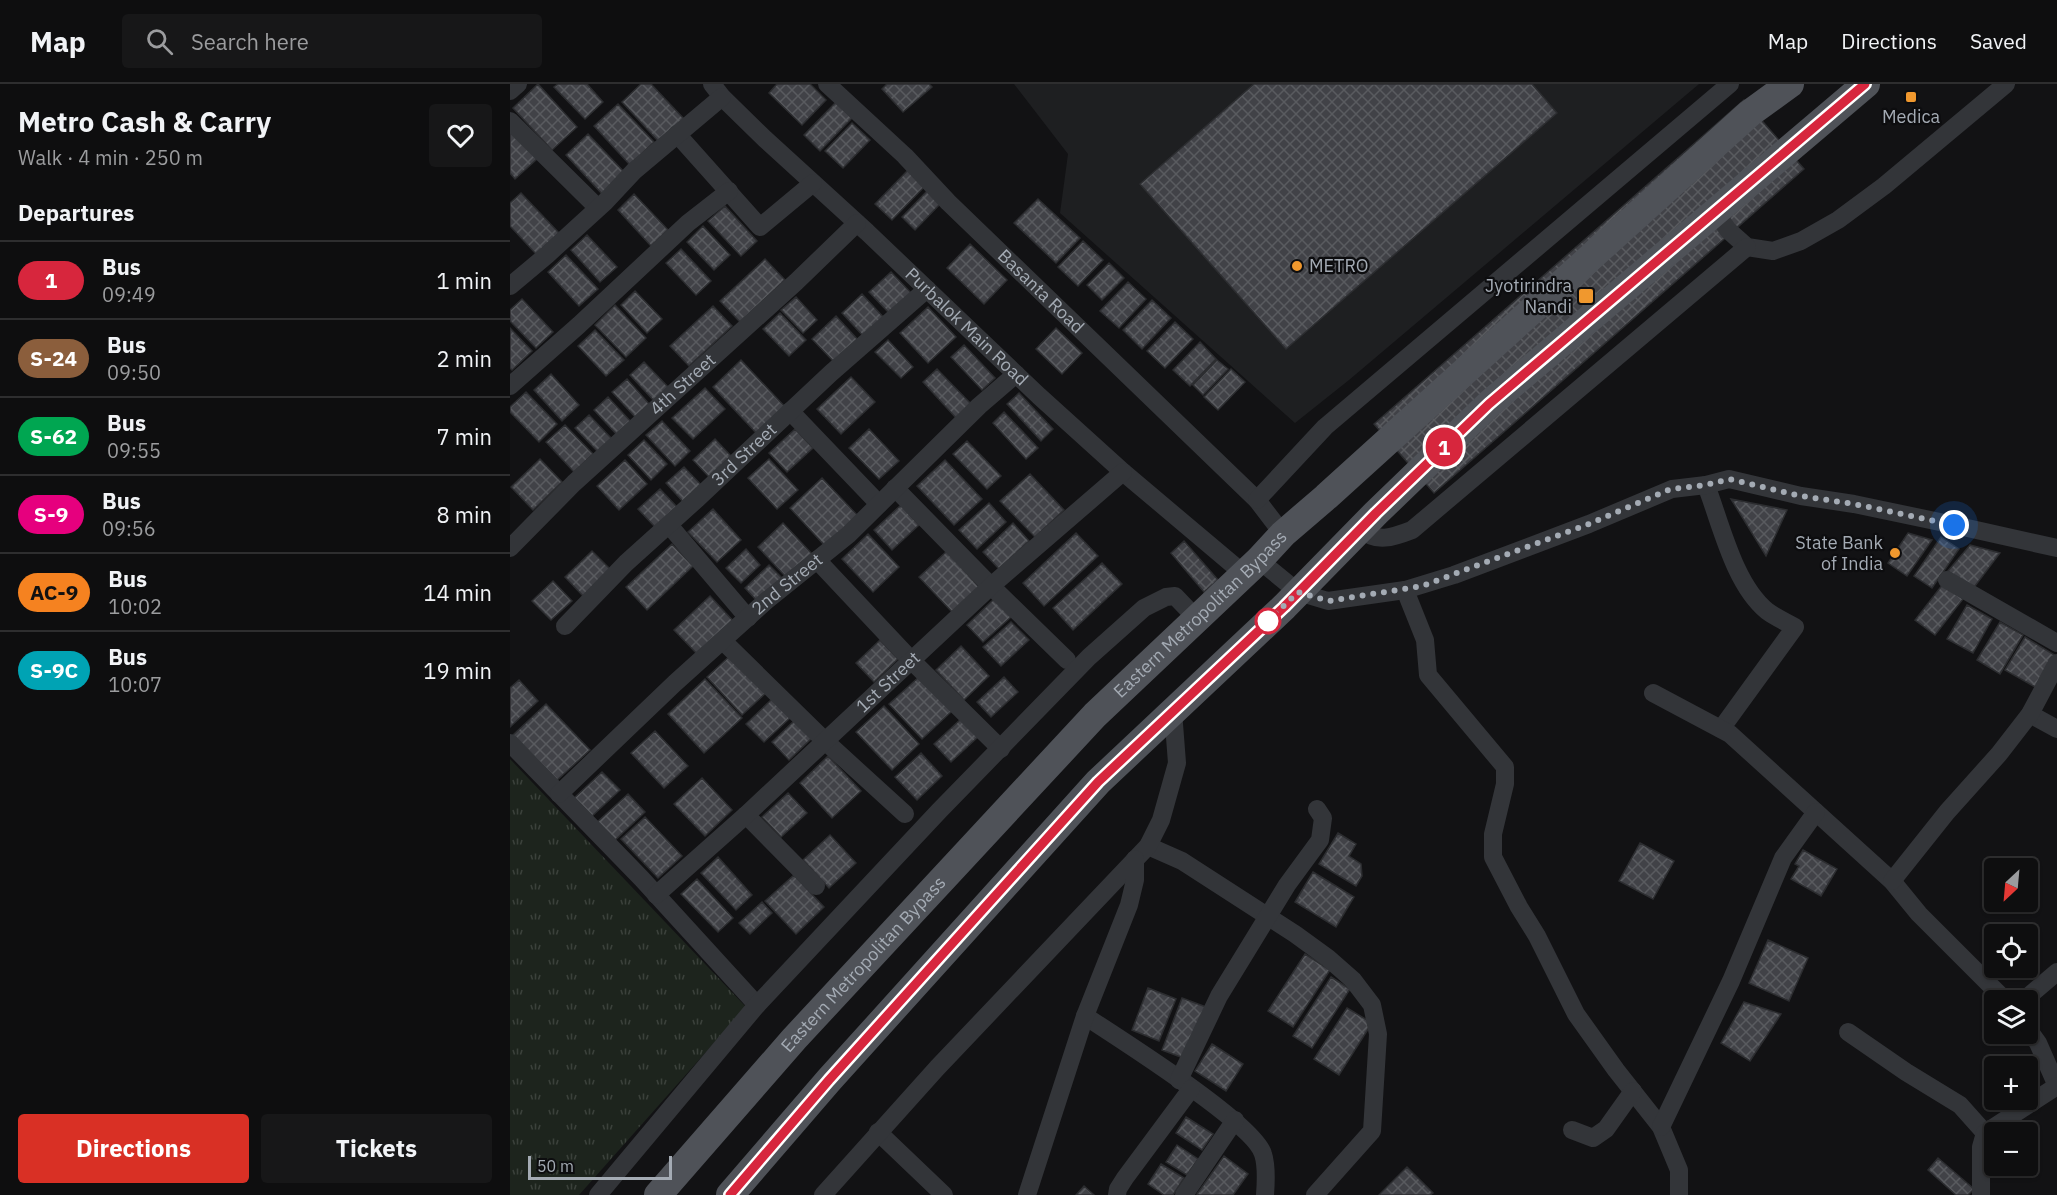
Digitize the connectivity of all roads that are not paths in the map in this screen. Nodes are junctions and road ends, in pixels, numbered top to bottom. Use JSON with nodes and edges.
{"nodes":[{"id":1,"x":519,"y":84,"type":"edge"},
{"id":2,"x":827,"y":84,"type":"edge"},
{"id":3,"x":1730,"y":84,"type":"edge"},
{"id":4,"x":1790,"y":84,"type":"edge"},
{"id":5,"x":1866,"y":84,"type":"edge"},
{"id":6,"x":2006,"y":84,"type":"edge"},
{"id":7,"x":717,"y":90,"type":"edge"},
{"id":8,"x":510,"y":91,"type":"edge"},
{"id":9,"x":510,"y":121,"type":"edge"},
{"id":10,"x":677,"y":134,"type":"junction"},
{"id":11,"x":813,"y":183,"type":"junction"},
{"id":12,"x":729,"y":191,"type":"junction"},
{"id":13,"x":597,"y":208,"type":"junction"},
{"id":14,"x":1715,"y":211,"type":"junction"},
{"id":15,"x":857,"y":223,"type":"junction"},
{"id":16,"x":1747,"y":248,"type":"junction"},
{"id":17,"x":510,"y":286,"type":"edge"},
{"id":18,"x":927,"y":289,"type":"junction"},
{"id":19,"x":1016,"y":374,"type":"junction"},
{"id":20,"x":510,"y":386,"type":"edge"},
{"id":21,"x":790,"y":411,"type":"junction"},
{"id":22,"x":1123,"y":472,"type":"junction"},
{"id":23,"x":1706,"y":485,"type":"junction"},
{"id":24,"x":895,"y":488,"type":"junction"},
{"id":25,"x":1257,"y":500,"type":"junction"},
{"id":26,"x":879,"y":504,"type":"junction"},
{"id":27,"x":669,"y":525,"type":"junction"},
{"id":28,"x":1361,"y":528,"type":"junction"},
{"id":29,"x":1283,"y":534,"type":"junction"},
{"id":30,"x":510,"y":548,"type":"edge"},
{"id":31,"x":2057,"y":548,"type":"edge"},
{"id":32,"x":817,"y":560,"type":"junction"},
{"id":33,"x":1245,"y":565,"type":"junction"},
{"id":34,"x":1947,"y":580,"type":"dead end"},
{"id":35,"x":991,"y":586,"type":"junction"},
{"id":36,"x":1405,"y":590,"type":"junction"},
{"id":37,"x":1298,"y":592,"type":"junction"},
{"id":38,"x":748,"y":618,"type":"junction"},
{"id":39,"x":1197,"y":619,"type":"junction"},
{"id":40,"x":565,"y":626,"type":"dead end"},
{"id":41,"x":723,"y":641,"type":"junction"},
{"id":42,"x":2057,"y":643,"type":"edge"},
{"id":43,"x":1067,"y":660,"type":"dead end"},
{"id":44,"x":912,"y":661,"type":"junction"},
{"id":45,"x":2057,"y":663,"type":"edge"},
{"id":46,"x":1653,"y":693,"type":"dead end"},
{"id":47,"x":1173,"y":711,"type":"junction"},
{"id":48,"x":2030,"y":714,"type":"junction"},
{"id":49,"x":1721,"y":729,"type":"junction"},
{"id":50,"x":2057,"y":729,"type":"edge"},
{"id":51,"x":825,"y":741,"type":"junction"},
{"id":52,"x":510,"y":743,"type":"edge"},
{"id":53,"x":1001,"y":749,"type":"junction"},
{"id":54,"x":559,"y":794,"type":"junction"},
{"id":55,"x":1317,"y":808,"type":"dead end"},
{"id":56,"x":1816,"y":812,"type":"junction"},
{"id":57,"x":905,"y":814,"type":"dead end"},
{"id":58,"x":746,"y":815,"type":"junction"},
{"id":59,"x":1148,"y":846,"type":"junction"},
{"id":60,"x":1135,"y":859,"type":"junction"},
{"id":61,"x":1892,"y":881,"type":"junction"},
{"id":62,"x":816,"y":886,"type":"dead end"},
{"id":63,"x":656,"y":895,"type":"junction"},
{"id":64,"x":1269,"y":916,"type":"junction"},
{"id":65,"x":2057,"y":972,"type":"edge"},
{"id":66,"x":1995,"y":990,"type":"edge"},
{"id":67,"x":2036,"y":990,"type":"edge"},
{"id":68,"x":757,"y":1005,"type":"junction"},
{"id":69,"x":1085,"y":1016,"type":"junction"},
{"id":70,"x":1848,"y":1032,"type":"dead end"},
{"id":71,"x":2038,"y":1043,"type":"edge"},
{"id":72,"x":1185,"y":1084,"type":"junction"},
{"id":73,"x":2057,"y":1086,"type":"edge"},
{"id":74,"x":1633,"y":1091,"type":"junction"},
{"id":75,"x":1234,"y":1120,"type":"junction"},
{"id":76,"x":2002,"y":1122,"type":"edge"},
{"id":77,"x":1661,"y":1127,"type":"junction"},
{"id":78,"x":1572,"y":1130,"type":"dead end"},
{"id":79,"x":878,"y":1132,"type":"junction"},
{"id":80,"x":1984,"y":1132,"type":"edge"},
{"id":81,"x":1984,"y":1136,"type":"edge"},
{"id":82,"x":598,"y":1195,"type":"edge"},
{"id":83,"x":658,"y":1195,"type":"edge"},
{"id":84,"x":730,"y":1195,"type":"edge"},
{"id":85,"x":823,"y":1195,"type":"edge"},
{"id":86,"x":944,"y":1195,"type":"edge"},
{"id":87,"x":1027,"y":1195,"type":"edge"},
{"id":88,"x":1117,"y":1195,"type":"edge"},
{"id":89,"x":1184,"y":1195,"type":"edge"},
{"id":90,"x":1265,"y":1195,"type":"edge"},
{"id":91,"x":1315,"y":1195,"type":"edge"},
{"id":92,"x":1679,"y":1195,"type":"edge"},
{"id":93,"x":1981,"y":1195,"type":"edge"}],
"edges":[{"from":1,"to":8,"type":"street"},
{"from":2,"to":25,"type":"street","name":"Basanta Road"},
{"from":3,"to":25,"type":"street"},
{"from":4,"to":29,"type":"main road","name":"Eastern Metropolitan Bypass"},
{"from":5,"to":14,"type":"main road"},
{"from":6,"to":16,"type":"street"},
{"from":7,"to":10,"type":"street"},
{"from":7,"to":11,"type":"street","name":"Purbalok Main Road"},
{"from":9,"to":13,"type":"street"},
{"from":10,"to":12,"type":"street"},
{"from":10,"to":13,"type":"street"},
{"from":11,"to":12,"type":"street"},
{"from":11,"to":15,"type":"street","name":"Purbalok Main Road"},
{"from":12,"to":20,"type":"street"},
{"from":13,"to":17,"type":"street"},
{"from":14,"to":16,"type":"street"},
{"from":14,"to":28,"type":"main road"},
{"from":15,"to":18,"type":"street","name":"Purbalok Main Road"},
{"from":15,"to":30,"type":"street","name":"4th Street"},
{"from":16,"to":28,"type":"street"},
{"from":18,"to":19,"type":"street","name":"Purbalok Main Road"},
{"from":18,"to":21,"type":"street","name":"3rd Street"},
{"from":19,"to":22,"type":"street","name":"Purbalok Main Road"},
{"from":19,"to":24,"type":"street","name":"2nd Street"},
{"from":21,"to":26,"type":"street"},
{"from":21,"to":27,"type":"street","name":"3rd Street"},
{"from":22,"to":33,"type":"street","name":"Purbalok Main Road"},
{"from":22,"to":35,"type":"street","name":"1st Street"},
{"from":23,"to":31,"type":"street"},
{"from":23,"to":36,"type":"street"},
{"from":23,"to":49,"type":"street"},
{"from":24,"to":26,"type":"street","name":"2nd Street"},
{"from":24,"to":35,"type":"street"},
{"from":25,"to":29,"type":"street","name":"Basanta Road"},
{"from":26,"to":32,"type":"street","name":"2nd Street"},
{"from":27,"to":38,"type":"street"},
{"from":27,"to":40,"type":"street","name":"3rd Street"},
{"from":28,"to":37,"type":"main road"},
{"from":29,"to":33,"type":"main road","name":"Eastern Metropolitan Bypass"},
{"from":32,"to":38,"type":"street","name":"2nd Street"},
{"from":32,"to":44,"type":"street"},
{"from":33,"to":37,"type":"street","name":"Purbalok Main Road"},
{"from":33,"to":39,"type":"main road","name":"Eastern Metropolitan Bypass"},
{"from":34,"to":42,"type":"street"},
{"from":35,"to":43,"type":"street"},
{"from":35,"to":44,"type":"street","name":"1st Street"},
{"from":36,"to":37,"type":"street"},
{"from":36,"to":74,"type":"street"},
{"from":37,"to":47,"type":"main road"},
{"from":38,"to":41,"type":"street","name":"2nd Street"},
{"from":39,"to":53,"type":"street"},
{"from":39,"to":83,"type":"main road","name":"Eastern Metropolitan Bypass"},
{"from":41,"to":51,"type":"street"},
{"from":41,"to":54,"type":"street","name":"2nd Street"},
{"from":44,"to":51,"type":"street","name":"1st Street"},
{"from":44,"to":53,"type":"street"},
{"from":45,"to":48,"type":"street"},
{"from":46,"to":49,"type":"street"},
{"from":47,"to":59,"type":"street"},
{"from":47,"to":84,"type":"main road"},
{"from":48,"to":50,"type":"street"},
{"from":48,"to":61,"type":"street"},
{"from":49,"to":56,"type":"street"},
{"from":51,"to":57,"type":"street"},
{"from":51,"to":58,"type":"street","name":"1st Street"},
{"from":52,"to":54,"type":"street"},
{"from":53,"to":68,"type":"street"},
{"from":54,"to":63,"type":"street"},
{"from":55,"to":64,"type":"street"},
{"from":56,"to":61,"type":"street"},
{"from":56,"to":77,"type":"street"},
{"from":58,"to":62,"type":"street"},
{"from":58,"to":63,"type":"street","name":"1st Street"},
{"from":59,"to":60,"type":"street"},
{"from":59,"to":64,"type":"street"},
{"from":60,"to":69,"type":"street"},
{"from":60,"to":79,"type":"street"},
{"from":61,"to":66,"type":"street"},
{"from":63,"to":68,"type":"street"},
{"from":64,"to":72,"type":"street"},
{"from":64,"to":91,"type":"street"},
{"from":65,"to":67,"type":"street"},
{"from":68,"to":82,"type":"street"},
{"from":69,"to":72,"type":"street"},
{"from":69,"to":87,"type":"street"},
{"from":70,"to":80,"type":"street"},
{"from":71,"to":73,"type":"street"},
{"from":72,"to":75,"type":"street"},
{"from":72,"to":88,"type":"street"},
{"from":73,"to":76,"type":"street"},
{"from":74,"to":77,"type":"street"},
{"from":74,"to":78,"type":"street"},
{"from":75,"to":89,"type":"street"},
{"from":75,"to":90,"type":"street"},
{"from":77,"to":92,"type":"street"},
{"from":79,"to":85,"type":"street"},
{"from":79,"to":86,"type":"street"},
{"from":81,"to":93,"type":"street"}]}
